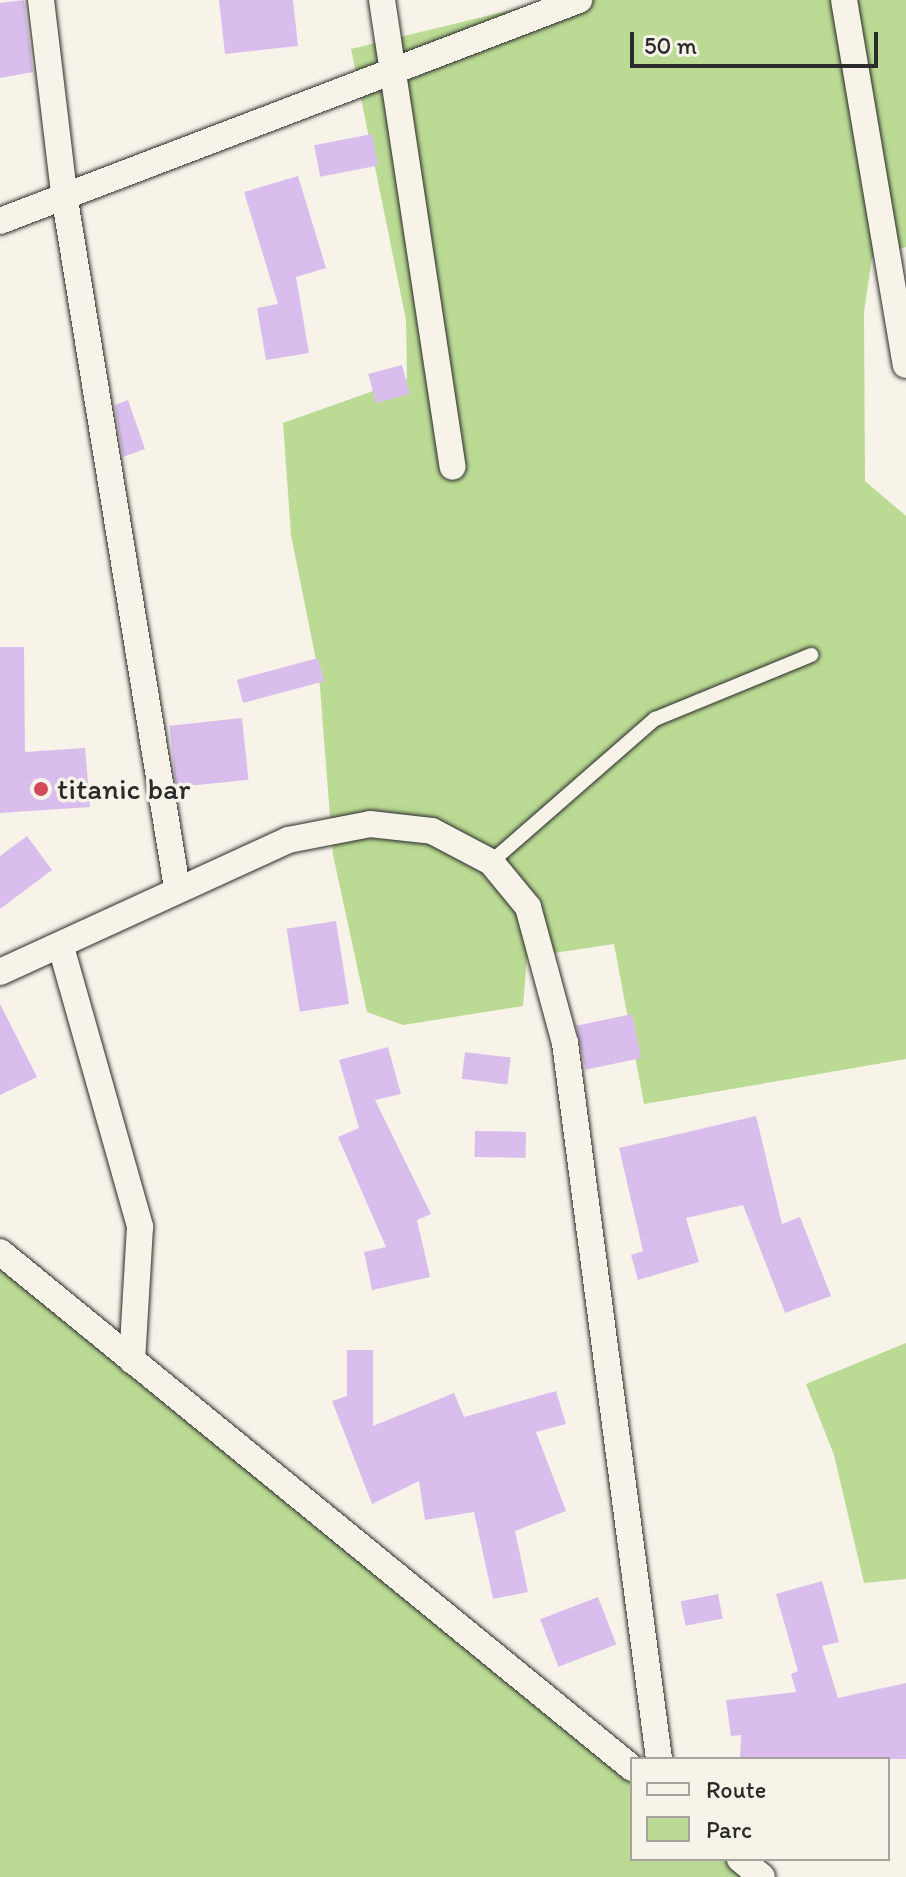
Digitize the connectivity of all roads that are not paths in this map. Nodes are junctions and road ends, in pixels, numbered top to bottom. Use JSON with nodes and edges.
{"nodes":[{"id":1,"x":41,"y":0,"type":"edge"},
{"id":2,"x":382,"y":0,"type":"edge"},
{"id":3,"x":579,"y":0,"type":"edge"},
{"id":4,"x":844,"y":0,"type":"edge"},
{"id":5,"x":397,"y":69,"type":"junction"},
{"id":6,"x":64,"y":194,"type":"junction"},
{"id":7,"x":0,"y":221,"type":"edge"},
{"id":8,"x":906,"y":365,"type":"edge"},
{"id":9,"x":453,"y":467,"type":"dead end"},
{"id":10,"x":811,"y":655,"type":"dead end"},
{"id":11,"x":491,"y":862,"type":"junction"},
{"id":12,"x":177,"y":888,"type":"junction"},
{"id":13,"x":61,"y":947,"type":"junction"},
{"id":14,"x":0,"y":972,"type":"edge"},
{"id":15,"x":0,"y":1252,"type":"edge"},
{"id":16,"x":132,"y":1361,"type":"junction"},
{"id":17,"x":659,"y":1757,"type":"edge"},
{"id":18,"x":630,"y":1766,"type":"edge"},
{"id":19,"x":742,"y":1861,"type":"edge"},
{"id":20,"x":762,"y":1877,"type":"edge"}],
"edges":[{"from":1,"to":6,"type":"street"},
{"from":2,"to":5,"type":"street"},
{"from":3,"to":5,"type":"street"},
{"from":4,"to":8,"type":"street"},
{"from":5,"to":6,"type":"street"},
{"from":5,"to":9,"type":"street"},
{"from":6,"to":7,"type":"street"},
{"from":6,"to":12,"type":"street"},
{"from":10,"to":11,"type":"lane"},
{"from":11,"to":12,"type":"street"},
{"from":11,"to":17,"type":"street"},
{"from":12,"to":13,"type":"street"},
{"from":13,"to":14,"type":"street"},
{"from":13,"to":16,"type":"street"},
{"from":15,"to":16,"type":"street"},
{"from":16,"to":18,"type":"street"},
{"from":19,"to":20,"type":"street"}]}
